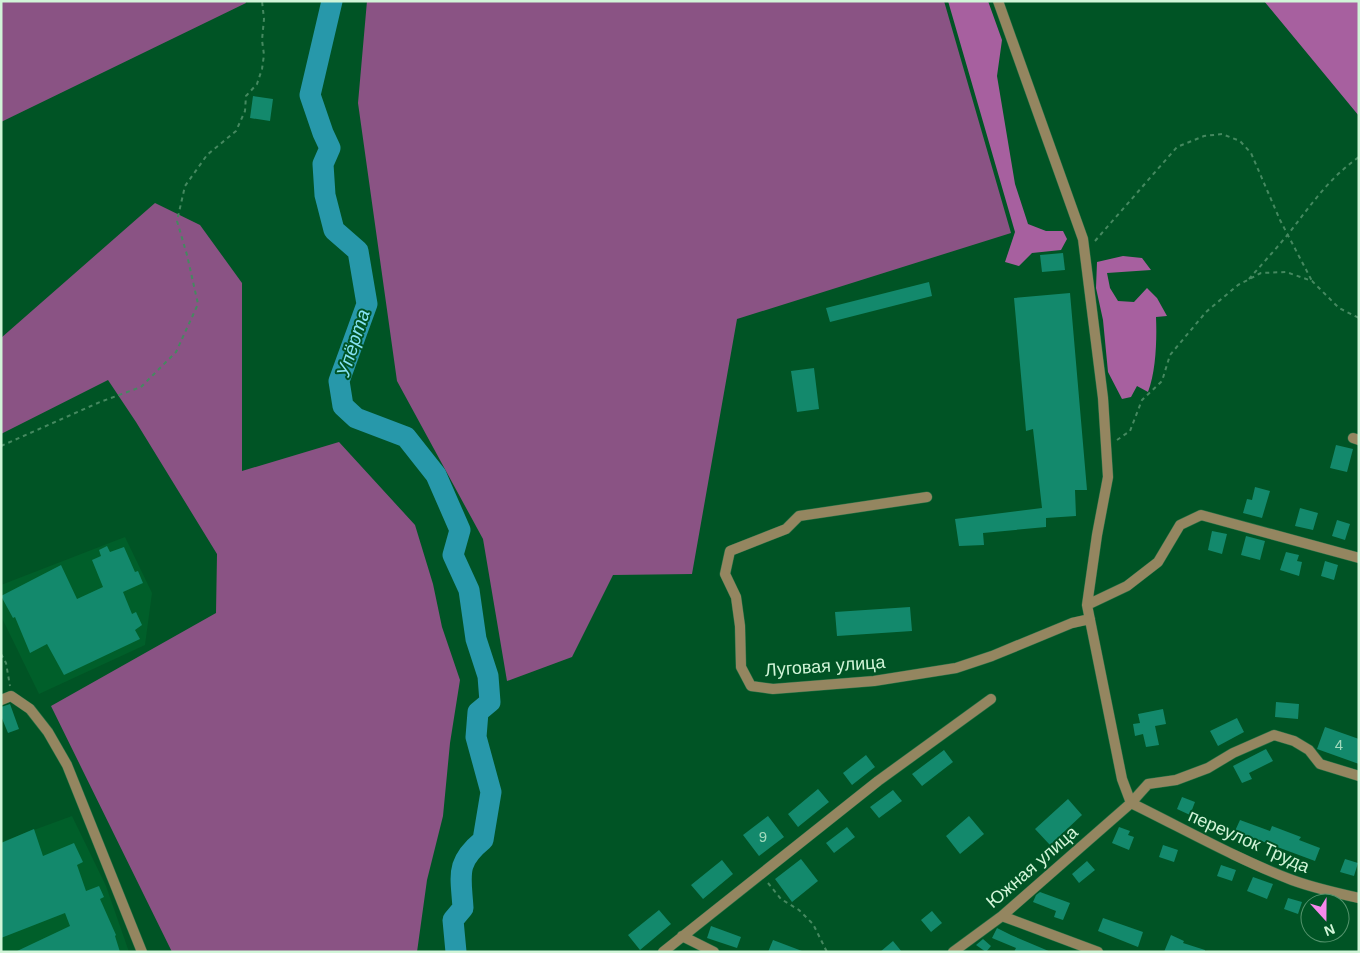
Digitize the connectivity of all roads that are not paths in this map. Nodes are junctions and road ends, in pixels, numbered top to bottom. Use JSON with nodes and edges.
{"nodes":[{"id":1,"x":998,"y":1,"type":"edge"},
{"id":2,"x":927,"y":497,"type":"dead end"},
{"id":3,"x":1359,"y":558,"type":"edge"},
{"id":4,"x":1087,"y":606,"type":"junction"},
{"id":5,"x":1090,"y":619,"type":"junction"},
{"id":6,"x":991,"y":699,"type":"dead end"},
{"id":7,"x":1,"y":700,"type":"edge"},
{"id":8,"x":1359,"y":776,"type":"edge"},
{"id":9,"x":1131,"y":803,"type":"junction"},
{"id":10,"x":1359,"y":898,"type":"edge"},
{"id":11,"x":1002,"y":916,"type":"junction"},
{"id":12,"x":682,"y":936,"type":"junction"},
{"id":13,"x":142,"y":952,"type":"edge"},
{"id":14,"x":663,"y":952,"type":"edge"},
{"id":15,"x":714,"y":952,"type":"edge"},
{"id":16,"x":953,"y":952,"type":"edge"},
{"id":17,"x":1098,"y":952,"type":"edge"}],
"edges":[{"from":1,"to":4,"type":"street"},
{"from":2,"to":5,"type":"street","name":"Луговая улица"},
{"from":3,"to":4,"type":"street"},
{"from":4,"to":5,"type":"street"},
{"from":5,"to":9,"type":"street"},
{"from":6,"to":12,"type":"street"},
{"from":7,"to":13,"type":"street"},
{"from":8,"to":9,"type":"street","name":"Южная улица"},
{"from":9,"to":10,"type":"street","name":"переулок Труда"},
{"from":9,"to":11,"type":"street","name":"Южная улица"},
{"from":11,"to":16,"type":"street","name":"Южная улица"},
{"from":11,"to":17,"type":"street"},
{"from":12,"to":14,"type":"street"},
{"from":12,"to":15,"type":"street"}]}
